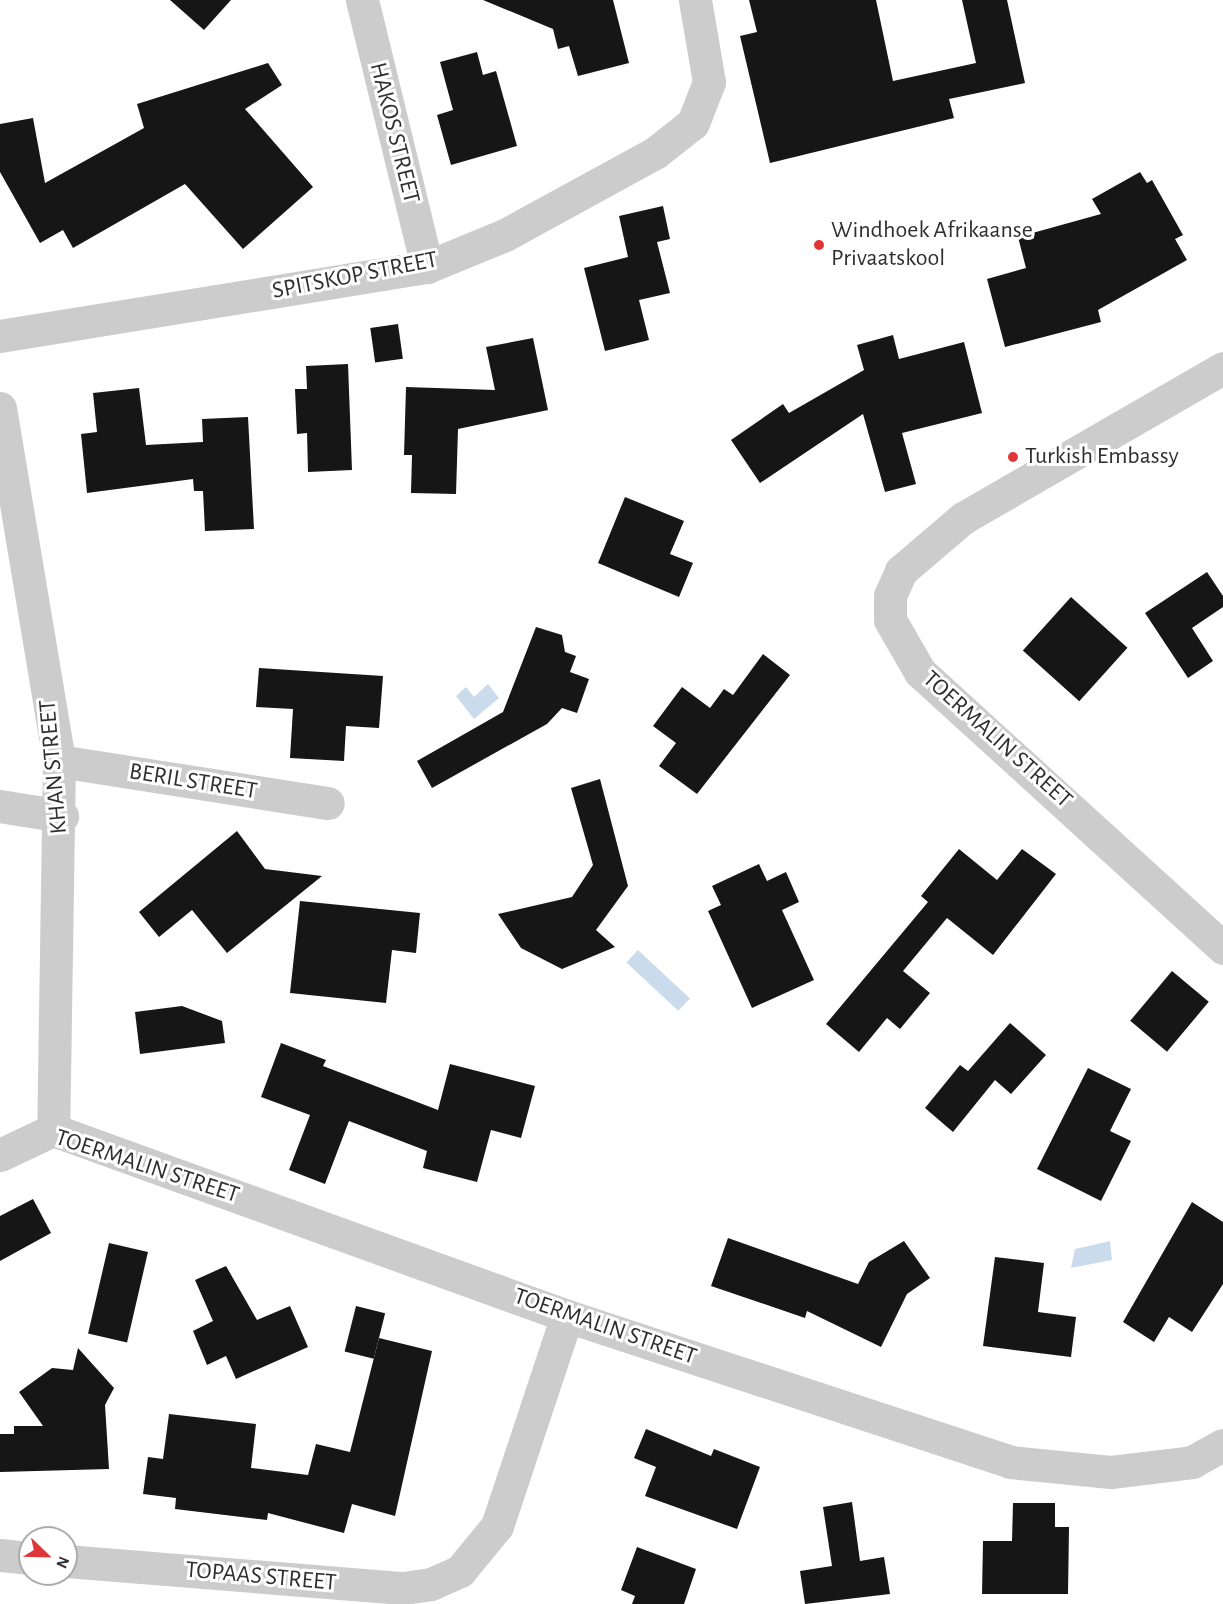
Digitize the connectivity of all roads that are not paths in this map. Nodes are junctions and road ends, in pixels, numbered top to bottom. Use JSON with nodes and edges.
{"nodes":[{"id":1,"x":362,"y":0,"type":"edge"},
{"id":2,"x":695,"y":0,"type":"edge"},
{"id":3,"x":427,"y":267,"type":"junction"},
{"id":4,"x":0,"y":336,"type":"edge"},
{"id":5,"x":1223,"y":368,"type":"edge"},
{"id":6,"x":0,"y":408,"type":"edge"},
{"id":7,"x":59,"y":761,"type":"junction"},
{"id":8,"x":328,"y":803,"type":"dead end"},
{"id":9,"x":0,"y":806,"type":"edge"},
{"id":10,"x":62,"y":816,"type":"junction"},
{"id":11,"x":1223,"y":948,"type":"edge"},
{"id":12,"x":53,"y":1130,"type":"junction"},
{"id":13,"x":0,"y":1155,"type":"edge"},
{"id":14,"x":567,"y":1316,"type":"junction"},
{"id":15,"x":1223,"y":1445,"type":"edge"},
{"id":16,"x":0,"y":1556,"type":"edge"},
{"id":17,"x":18,"y":1557,"type":"edge"},
{"id":18,"x":78,"y":1562,"type":"edge"}],
"edges":[{"from":1,"to":3,"type":"street","name":"HAKOS STREET"},
{"from":2,"to":3,"type":"street","name":"SPITSKOP STREET"},
{"from":3,"to":4,"type":"street","name":"SPITSKOP STREET"},
{"from":5,"to":11,"type":"street","name":"TOERMALIN STREET"},
{"from":6,"to":7,"type":"street","name":"KHAN STREET"},
{"from":7,"to":8,"type":"street","name":"BERIL STREET"},
{"from":7,"to":10,"type":"street","name":"KHAN STREET"},
{"from":9,"to":10,"type":"street"},
{"from":10,"to":12,"type":"street","name":"KHAN STREET"},
{"from":12,"to":13,"type":"street","name":"TOERMALIN STREET"},
{"from":12,"to":14,"type":"street","name":"TOERMALIN STREET"},
{"from":14,"to":15,"type":"street","name":"TOERMALIN STREET"},
{"from":14,"to":18,"type":"street","name":"TOPAAS STREET"},
{"from":16,"to":17,"type":"street"}]}
